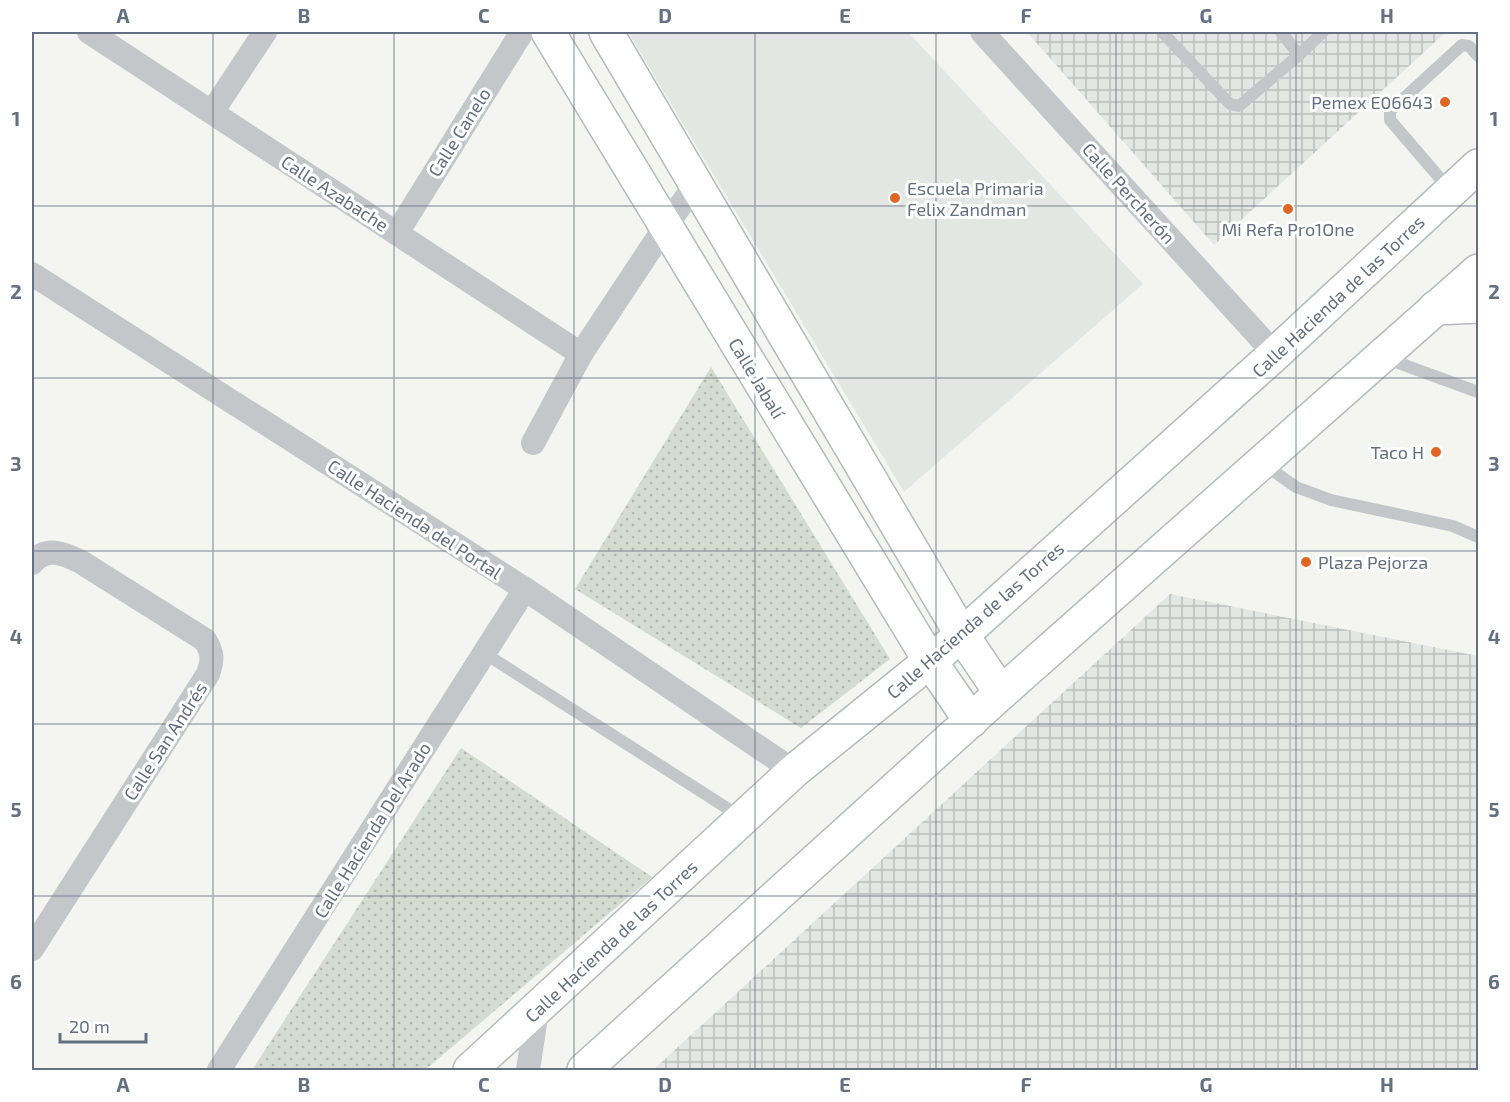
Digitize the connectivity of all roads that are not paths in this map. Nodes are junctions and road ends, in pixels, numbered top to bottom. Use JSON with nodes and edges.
{"nodes":[{"id":1,"x":89,"y":32,"type":"edge"},
{"id":2,"x":265,"y":32,"type":"edge"},
{"id":3,"x":522,"y":32,"type":"edge"},
{"id":4,"x":548,"y":32,"type":"edge"},
{"id":5,"x":606,"y":32,"type":"edge"},
{"id":6,"x":982,"y":32,"type":"edge"},
{"id":7,"x":1162,"y":32,"type":"edge"},
{"id":8,"x":1281,"y":32,"type":"edge"},
{"id":9,"x":1323,"y":32,"type":"edge"},
{"id":10,"x":1299,"y":55,"type":"junction"},
{"id":11,"x":1479,"y":56,"type":"edge"},
{"id":12,"x":212,"y":112,"type":"junction"},
{"id":13,"x":1479,"y":166,"type":"edge"},
{"id":14,"x":696,"y":184,"type":"junction"},
{"id":15,"x":1452,"y":192,"type":"junction"},
{"id":16,"x":665,"y":227,"type":"junction"},
{"id":17,"x":397,"y":233,"type":"junction"},
{"id":18,"x":1479,"y":270,"type":"edge"},
{"id":19,"x":32,"y":274,"type":"edge"},
{"id":20,"x":1479,"y":306,"type":"edge"},
{"id":21,"x":1435,"y":308,"type":"junction"},
{"id":22,"x":582,"y":354,"type":"junction"},
{"id":23,"x":1275,"y":354,"type":"junction"},
{"id":24,"x":1381,"y":356,"type":"junction"},
{"id":25,"x":1479,"y":392,"type":"edge"},
{"id":26,"x":533,"y":443,"type":"dead end"},
{"id":27,"x":1262,"y":462,"type":"junction"},
{"id":28,"x":1479,"y":537,"type":"edge"},
{"id":29,"x":32,"y":563,"type":"edge"},
{"id":30,"x":525,"y":589,"type":"junction"},
{"id":31,"x":962,"y":636,"type":"junction"},
{"id":32,"x":484,"y":653,"type":"junction"},
{"id":33,"x":930,"y":661,"type":"junction"},
{"id":34,"x":1001,"y":693,"type":"junction"},
{"id":35,"x":971,"y":721,"type":"junction"},
{"id":36,"x":794,"y":771,"type":"junction"},
{"id":37,"x":742,"y":818,"type":"junction"},
{"id":38,"x":32,"y":948,"type":"edge"},
{"id":39,"x":537,"y":1010,"type":"junction"},
{"id":40,"x":476,"y":1068,"type":"edge"},
{"id":41,"x":219,"y":1071,"type":"edge"},
{"id":42,"x":528,"y":1071,"type":"edge"},
{"id":43,"x":584,"y":1071,"type":"edge"}],
"edges":[{"from":1,"to":12,"type":"street","name":"Calle Azabache"},
{"from":2,"to":12,"type":"street"},
{"from":3,"to":17,"type":"street","name":"Calle Canelo"},
{"from":4,"to":16,"type":"street","name":"Calle Jabalí"},
{"from":5,"to":14,"type":"street"},
{"from":6,"to":23,"type":"street","name":"Calle Percherón"},
{"from":7,"to":10,"type":"lane"},
{"from":8,"to":10,"type":"lane"},
{"from":9,"to":10,"type":"lane"},
{"from":11,"to":15,"type":"lane"},
{"from":12,"to":17,"type":"street","name":"Calle Azabache"},
{"from":13,"to":15,"type":"street","name":"Calle Hacienda de las Torres"},
{"from":14,"to":16,"type":"street"},
{"from":14,"to":31,"type":"street"},
{"from":15,"to":23,"type":"street","name":"Calle Hacienda de las Torres"},
{"from":16,"to":22,"type":"street"},
{"from":16,"to":33,"type":"street","name":"Calle Jabalí"},
{"from":17,"to":22,"type":"street","name":"Calle Azabache"},
{"from":18,"to":21,"type":"street"},
{"from":19,"to":30,"type":"street","name":"Calle Hacienda del Portal"},
{"from":20,"to":21,"type":"street"},
{"from":21,"to":24,"type":"street"},
{"from":22,"to":26,"type":"street"},
{"from":23,"to":31,"type":"street","name":"Calle Hacienda de las Torres"},
{"from":24,"to":25,"type":"lane"},
{"from":24,"to":27,"type":"street"},
{"from":27,"to":28,"type":"lane"},
{"from":27,"to":34,"type":"street"},
{"from":29,"to":38,"type":"street","name":"Calle San Andrés"},
{"from":30,"to":32,"type":"street","name":"Calle Hacienda Del Arado"},
{"from":30,"to":36,"type":"street","name":"Calle Hacienda del Portal"},
{"from":31,"to":33,"type":"street","name":"Calle Hacienda de las Torres"},
{"from":31,"to":34,"type":"street"},
{"from":32,"to":37,"type":"lane"},
{"from":32,"to":41,"type":"street","name":"Calle Hacienda Del Arado"},
{"from":33,"to":35,"type":"street","name":"Calle Jabalí"},
{"from":33,"to":36,"type":"street","name":"Calle Hacienda de las Torres"},
{"from":34,"to":35,"type":"street"},
{"from":35,"to":43,"type":"street"},
{"from":36,"to":37,"type":"street","name":"Calle Hacienda de las Torres"},
{"from":37,"to":39,"type":"street","name":"Calle Hacienda de las Torres"},
{"from":39,"to":40,"type":"street","name":"Calle Hacienda de las Torres"},
{"from":39,"to":42,"type":"street"}]}
